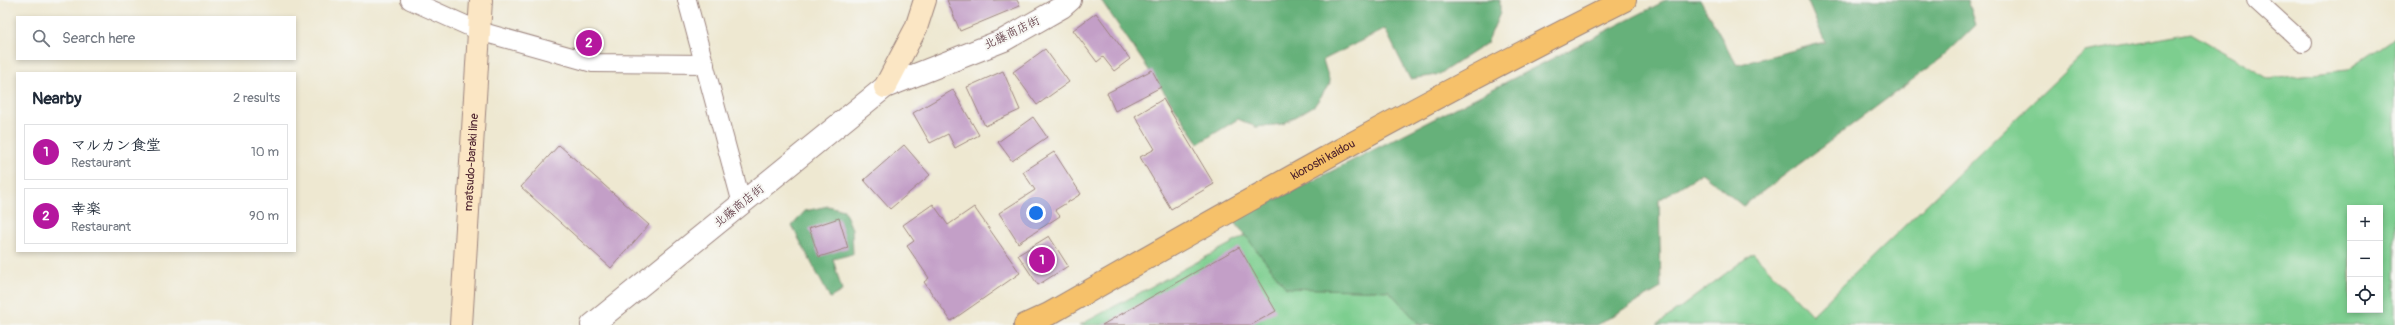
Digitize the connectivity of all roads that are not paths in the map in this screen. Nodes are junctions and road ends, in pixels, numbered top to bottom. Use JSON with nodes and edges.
{"nodes":[{"id":1,"x":410,"y":0,"type":"edge"},
{"id":2,"x":481,"y":0,"type":"edge"},
{"id":3,"x":687,"y":0,"type":"edge"},
{"id":4,"x":925,"y":0,"type":"edge"},
{"id":5,"x":1070,"y":0,"type":"edge"},
{"id":6,"x":1625,"y":0,"type":"edge"},
{"id":7,"x":2256,"y":0,"type":"edge"},
{"id":8,"x":479,"y":31,"type":"junction"},
{"id":9,"x":2304,"y":43,"type":"dead end"},
{"id":10,"x":705,"y":64,"type":"junction"},
{"id":11,"x":885,"y":87,"type":"junction"},
{"id":12,"x":742,"y":204,"type":"junction"},
{"id":13,"x":461,"y":325,"type":"edge"},
{"id":14,"x":592,"y":325,"type":"edge"},
{"id":15,"x":1025,"y":325,"type":"edge"}],
"edges":[{"from":1,"to":8,"type":"lane"},
{"from":2,"to":8,"type":"main road","name":"matsudo-baraki line"},
{"from":3,"to":10,"type":"lane"},
{"from":4,"to":11,"type":"main road","name":"北藤商店街"},
{"from":5,"to":11,"type":"street","name":"北藤商店街"},
{"from":6,"to":15,"type":"main road","name":"kioroshi kaidou"},
{"from":7,"to":9,"type":"lane"},
{"from":8,"to":10,"type":"lane"},
{"from":8,"to":13,"type":"main road","name":"matsudo-baraki line"},
{"from":10,"to":12,"type":"lane"},
{"from":11,"to":12,"type":"street","name":"北藤商店街"},
{"from":12,"to":14,"type":"street","name":"北藤商店街"}]}
